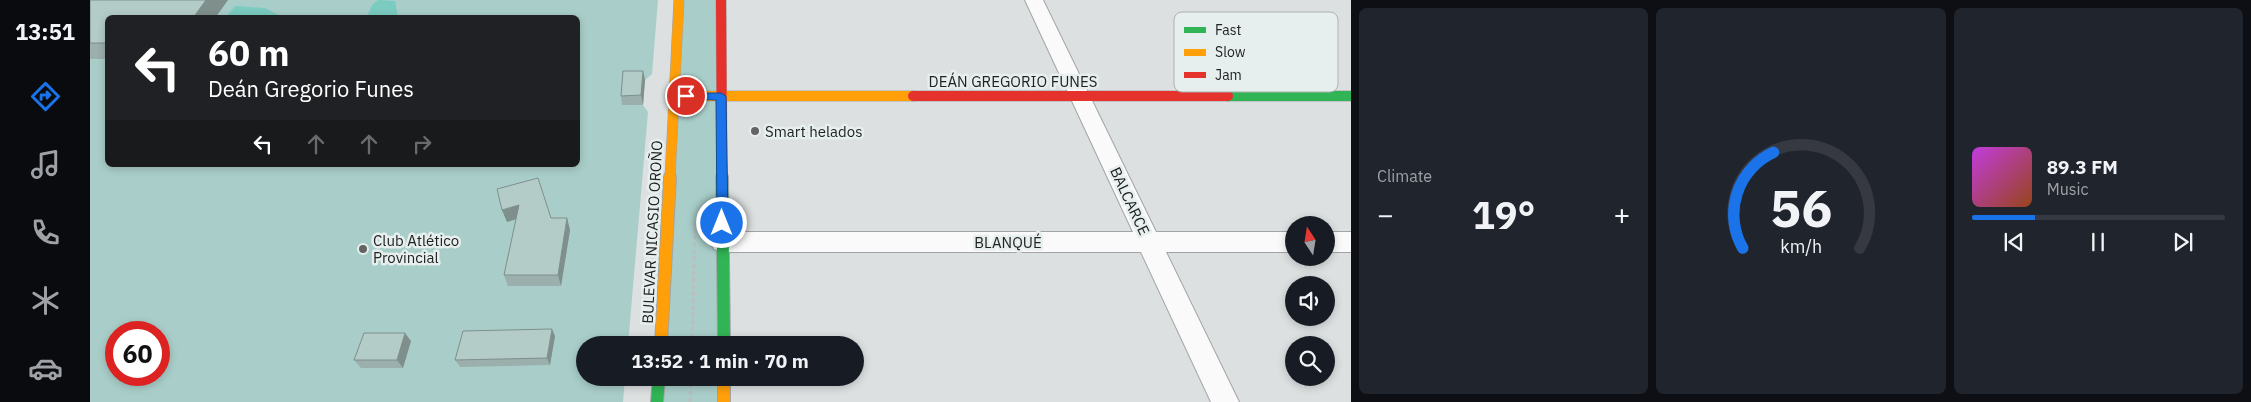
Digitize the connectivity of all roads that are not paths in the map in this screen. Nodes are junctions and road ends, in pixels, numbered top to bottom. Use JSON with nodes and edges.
{"nodes":[{"id":1,"x":680,"y":0,"type":"edge"},
{"id":2,"x":720,"y":0,"type":"edge"},
{"id":3,"x":1034,"y":0,"type":"edge"},
{"id":4,"x":674,"y":96,"type":"junction"},
{"id":5,"x":721,"y":96,"type":"junction"},
{"id":6,"x":1080,"y":96,"type":"junction"},
{"id":7,"x":1351,"y":96,"type":"edge"},
{"id":8,"x":722,"y":242,"type":"junction"},
{"id":9,"x":1149,"y":242,"type":"junction"},
{"id":10,"x":1285,"y":242,"type":"edge"},
{"id":11,"x":1335,"y":242,"type":"edge"},
{"id":12,"x":1351,"y":242,"type":"edge"},
{"id":13,"x":661,"y":336,"type":"edge"},
{"id":14,"x":724,"y":336,"type":"edge"},
{"id":15,"x":659,"y":386,"type":"edge"},
{"id":16,"x":724,"y":386,"type":"edge"},
{"id":17,"x":658,"y":402,"type":"edge"},
{"id":18,"x":724,"y":402,"type":"edge"},
{"id":19,"x":1225,"y":402,"type":"edge"}],
"edges":[{"from":1,"to":4,"type":"main road","name":"BULEVAR NICASIO OROÑO"},
{"from":2,"to":5,"type":"main road"},
{"from":3,"to":6,"type":"street","name":"BALCARCE"},
{"from":4,"to":5,"type":"main road","name":"DEÁN GREGORIO FUNES"},
{"from":4,"to":13,"type":"main road","name":"BULEVAR NICASIO OROÑO"},
{"from":5,"to":6,"type":"main road","name":"DEÁN GREGORIO FUNES"},
{"from":5,"to":8,"type":"main road"},
{"from":6,"to":7,"type":"main road","name":"DEÁN GREGORIO FUNES"},
{"from":6,"to":9,"type":"street","name":"BALCARCE"},
{"from":8,"to":9,"type":"street","name":"BLANQUÉ"},
{"from":8,"to":14,"type":"main road"},
{"from":9,"to":10,"type":"street","name":"BLANQUÉ"},
{"from":9,"to":19,"type":"street","name":"BALCARCE"},
{"from":11,"to":12,"type":"street"},
{"from":15,"to":17,"type":"main road"},
{"from":16,"to":18,"type":"main road"}]}
